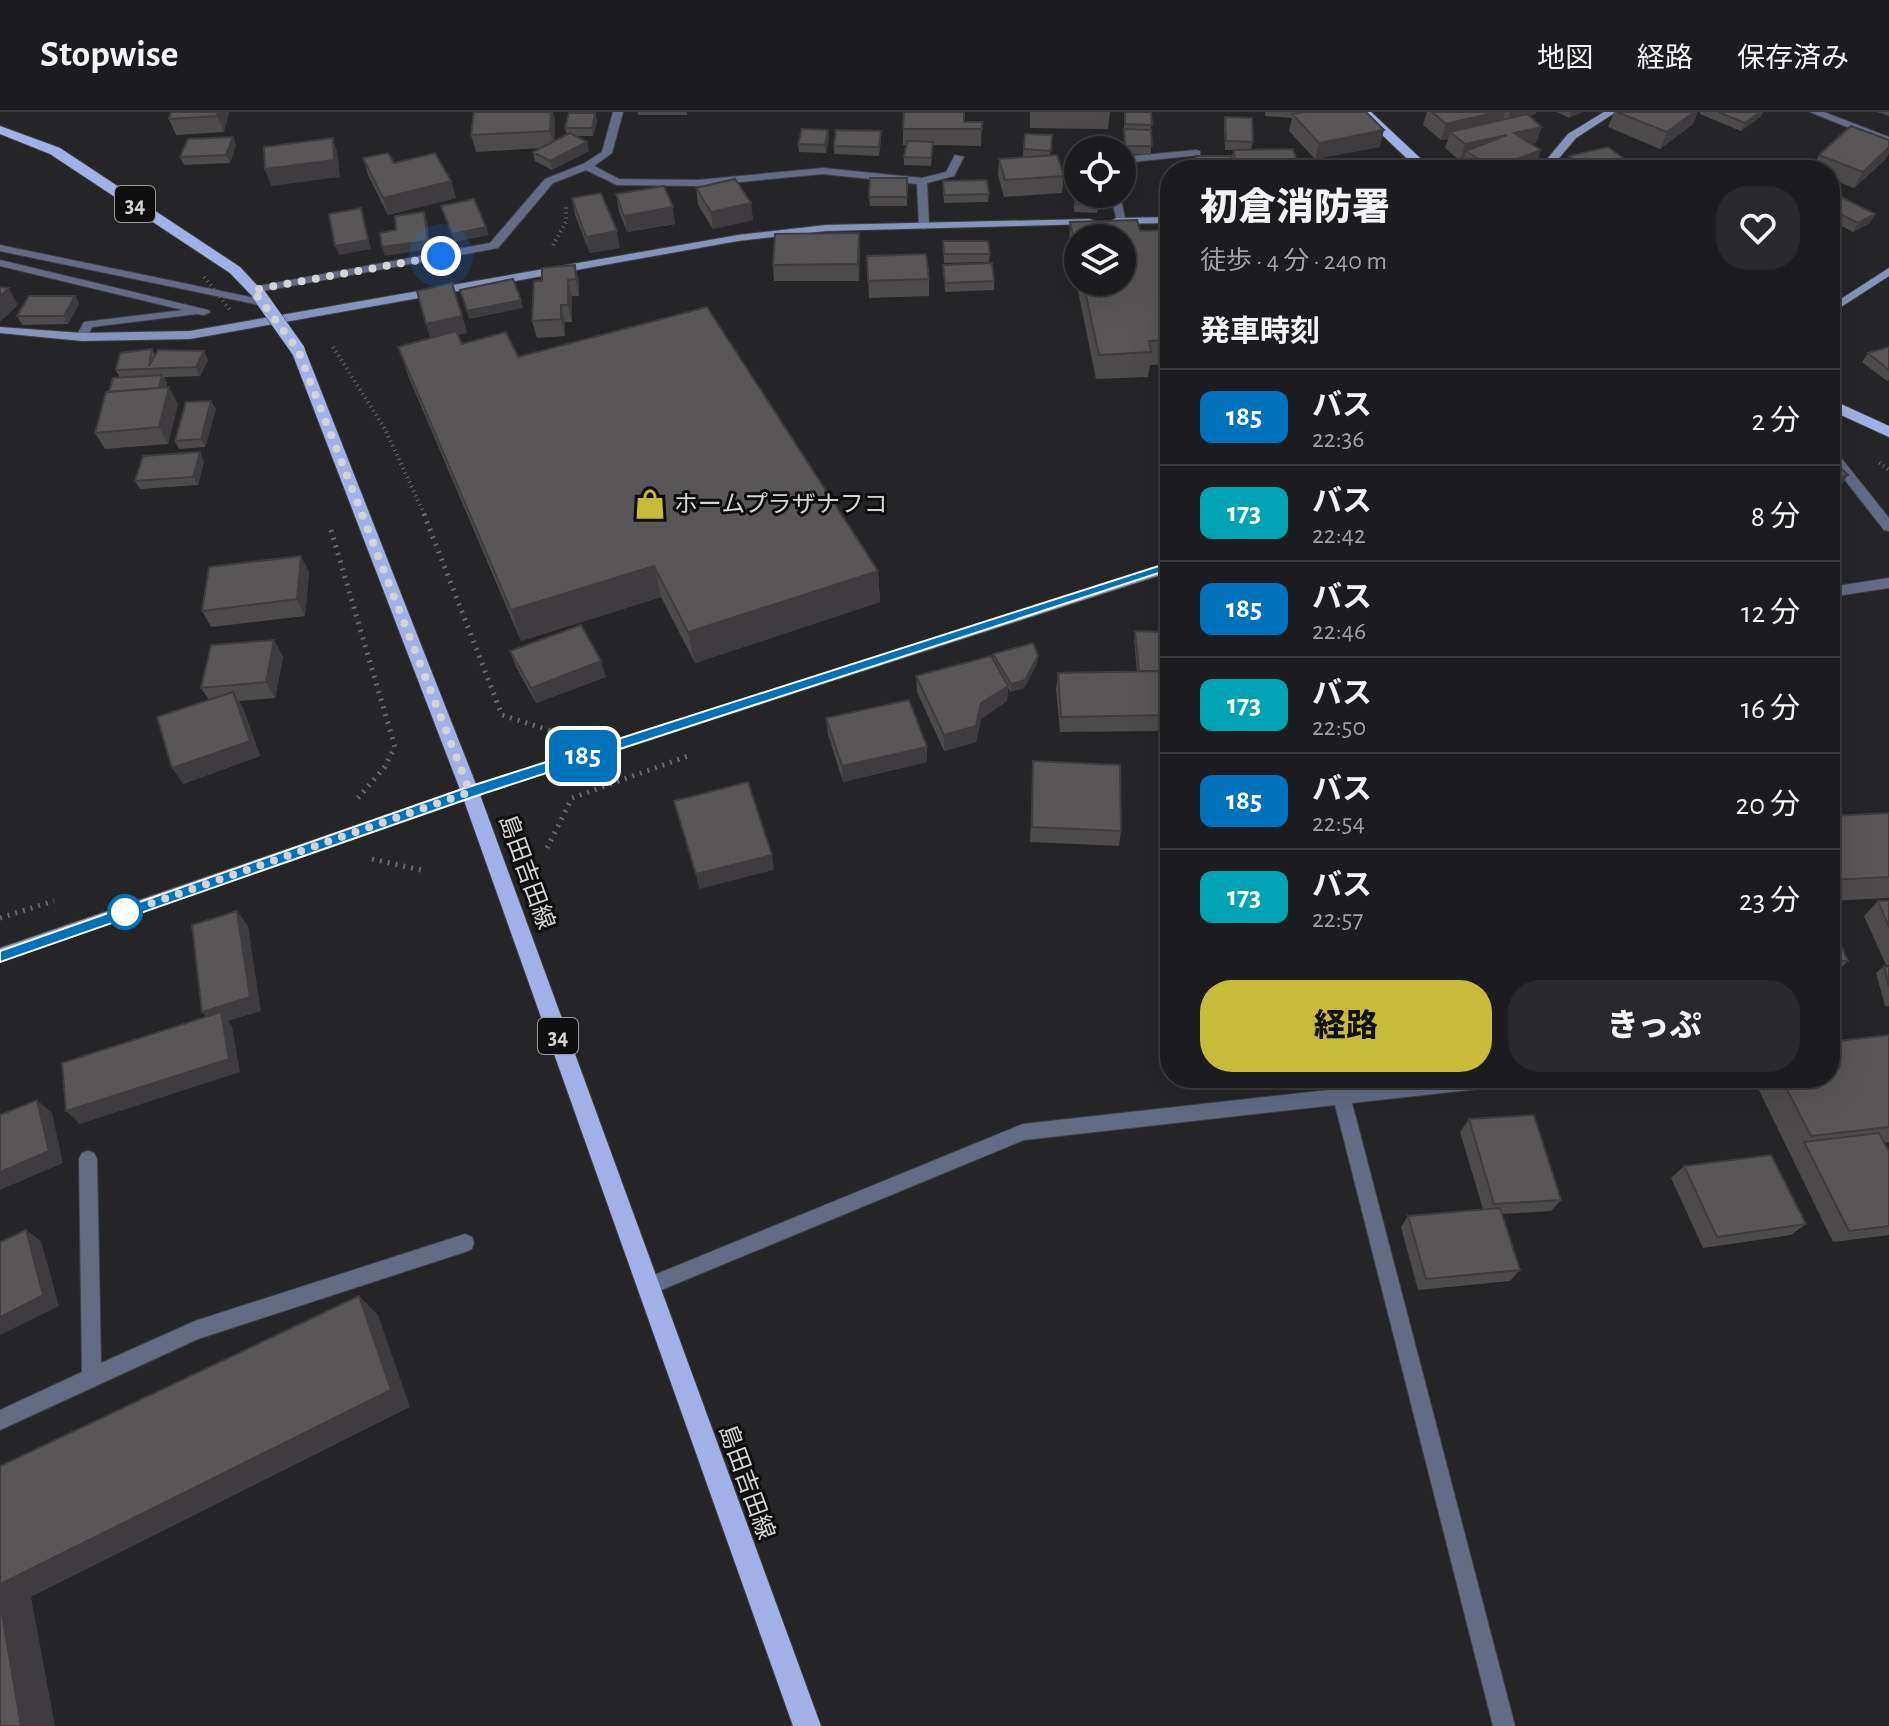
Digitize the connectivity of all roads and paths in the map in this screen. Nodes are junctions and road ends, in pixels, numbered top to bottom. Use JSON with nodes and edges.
{"nodes":[{"id":1,"x":618,"y":112,"type":"edge"},
{"id":2,"x":1364,"y":112,"type":"edge"},
{"id":3,"x":1611,"y":112,"type":"edge"},
{"id":4,"x":1816,"y":112,"type":"edge"},
{"id":5,"x":0,"y":130,"type":"edge"},
{"id":6,"x":1889,"y":141,"type":"edge"},
{"id":7,"x":1196,"y":153,"type":"edge"},
{"id":8,"x":959,"y":157,"type":"dead end"},
{"id":9,"x":1136,"y":159,"type":"edge"},
{"id":10,"x":1416,"y":160,"type":"edge"},
{"id":11,"x":1552,"y":160,"type":"edge"},
{"id":12,"x":587,"y":166,"type":"junction"},
{"id":13,"x":566,"y":173,"type":"junction"},
{"id":14,"x":922,"y":181,"type":"junction"},
{"id":15,"x":1119,"y":208,"type":"edge"},
{"id":16,"x":1160,"y":220,"type":"edge"},
{"id":17,"x":1122,"y":221,"type":"junction"},
{"id":18,"x":924,"y":226,"type":"junction"},
{"id":19,"x":0,"y":248,"type":"edge"},
{"id":20,"x":0,"y":263,"type":"edge"},
{"id":21,"x":1889,"y":271,"type":"edge"},
{"id":22,"x":528,"y":275,"type":"junction"},
{"id":23,"x":258,"y":296,"type":"junction"},
{"id":24,"x":1840,"y":304,"type":"edge"},
{"id":25,"x":0,"y":330,"type":"edge"},
{"id":26,"x":82,"y":337,"type":"junction"},
{"id":27,"x":331,"y":345,"type":"dead end"},
{"id":28,"x":1840,"y":408,"type":"edge"},
{"id":29,"x":1889,"y":432,"type":"edge"},
{"id":30,"x":1840,"y":465,"type":"edge"},
{"id":31,"x":327,"y":517,"type":"dead end"},
{"id":32,"x":1889,"y":527,"type":"edge"},
{"id":33,"x":1160,"y":570,"type":"edge"},
{"id":34,"x":1889,"y":583,"type":"edge"},
{"id":35,"x":1840,"y":590,"type":"edge"},
{"id":36,"x":569,"y":728,"type":"dead end"},
{"id":37,"x":384,"y":768,"type":"dead end"},
{"id":38,"x":470,"y":792,"type":"junction"},
{"id":39,"x":0,"y":955,"type":"edge"},
{"id":40,"x":1414,"y":1088,"type":"edge"},
{"id":41,"x":1341,"y":1096,"type":"junction"},
{"id":42,"x":88,"y":1159,"type":"dead end"},
{"id":43,"x":465,"y":1243,"type":"dead end"},
{"id":44,"x":649,"y":1286,"type":"junction"},
{"id":45,"x":92,"y":1377,"type":"junction"},
{"id":46,"x":0,"y":1420,"type":"edge"},
{"id":47,"x":807,"y":1726,"type":"edge"},
{"id":48,"x":1504,"y":1726,"type":"edge"}],
"edges":[{"from":1,"to":12,"type":"street"},
{"from":2,"to":10,"type":"main road"},
{"from":3,"to":11,"type":"street"},
{"from":4,"to":6,"type":"street"},
{"from":5,"to":23,"type":"main road","name":"島田吉田線","number":"34"},
{"from":7,"to":9,"type":"street"},
{"from":8,"to":14,"type":"street"},
{"from":12,"to":13,"type":"street"},
{"from":12,"to":14,"type":"street"},
{"from":13,"to":22,"type":"path"},
{"from":13,"to":23,"type":"street"},
{"from":14,"to":18,"type":"street"},
{"from":15,"to":17,"type":"street"},
{"from":16,"to":17,"type":"street"},
{"from":17,"to":18,"type":"street"},
{"from":18,"to":22,"type":"street"},
{"from":19,"to":23,"type":"street"},
{"from":20,"to":26,"type":"street"},
{"from":21,"to":24,"type":"street"},
{"from":22,"to":26,"type":"street"},
{"from":23,"to":38,"type":"main road","name":"島田吉田線","number":"34","bridge":true},
{"from":25,"to":26,"type":"street"},
{"from":27,"to":36,"type":"path"},
{"from":28,"to":29,"type":"main road"},
{"from":30,"to":32,"type":"street"},
{"from":31,"to":37,"type":"path"},
{"from":33,"to":38,"type":"street"},
{"from":34,"to":35,"type":"street"},
{"from":38,"to":39,"type":"street"},
{"from":38,"to":44,"type":"main road","name":"島田吉田線","number":"34"},
{"from":40,"to":41,"type":"street"},
{"from":41,"to":44,"type":"street"},
{"from":41,"to":48,"type":"street"},
{"from":42,"to":45,"type":"street"},
{"from":43,"to":45,"type":"street"},
{"from":44,"to":47,"type":"main road","name":"島田吉田線","number":"34"},
{"from":45,"to":46,"type":"street"}]}
